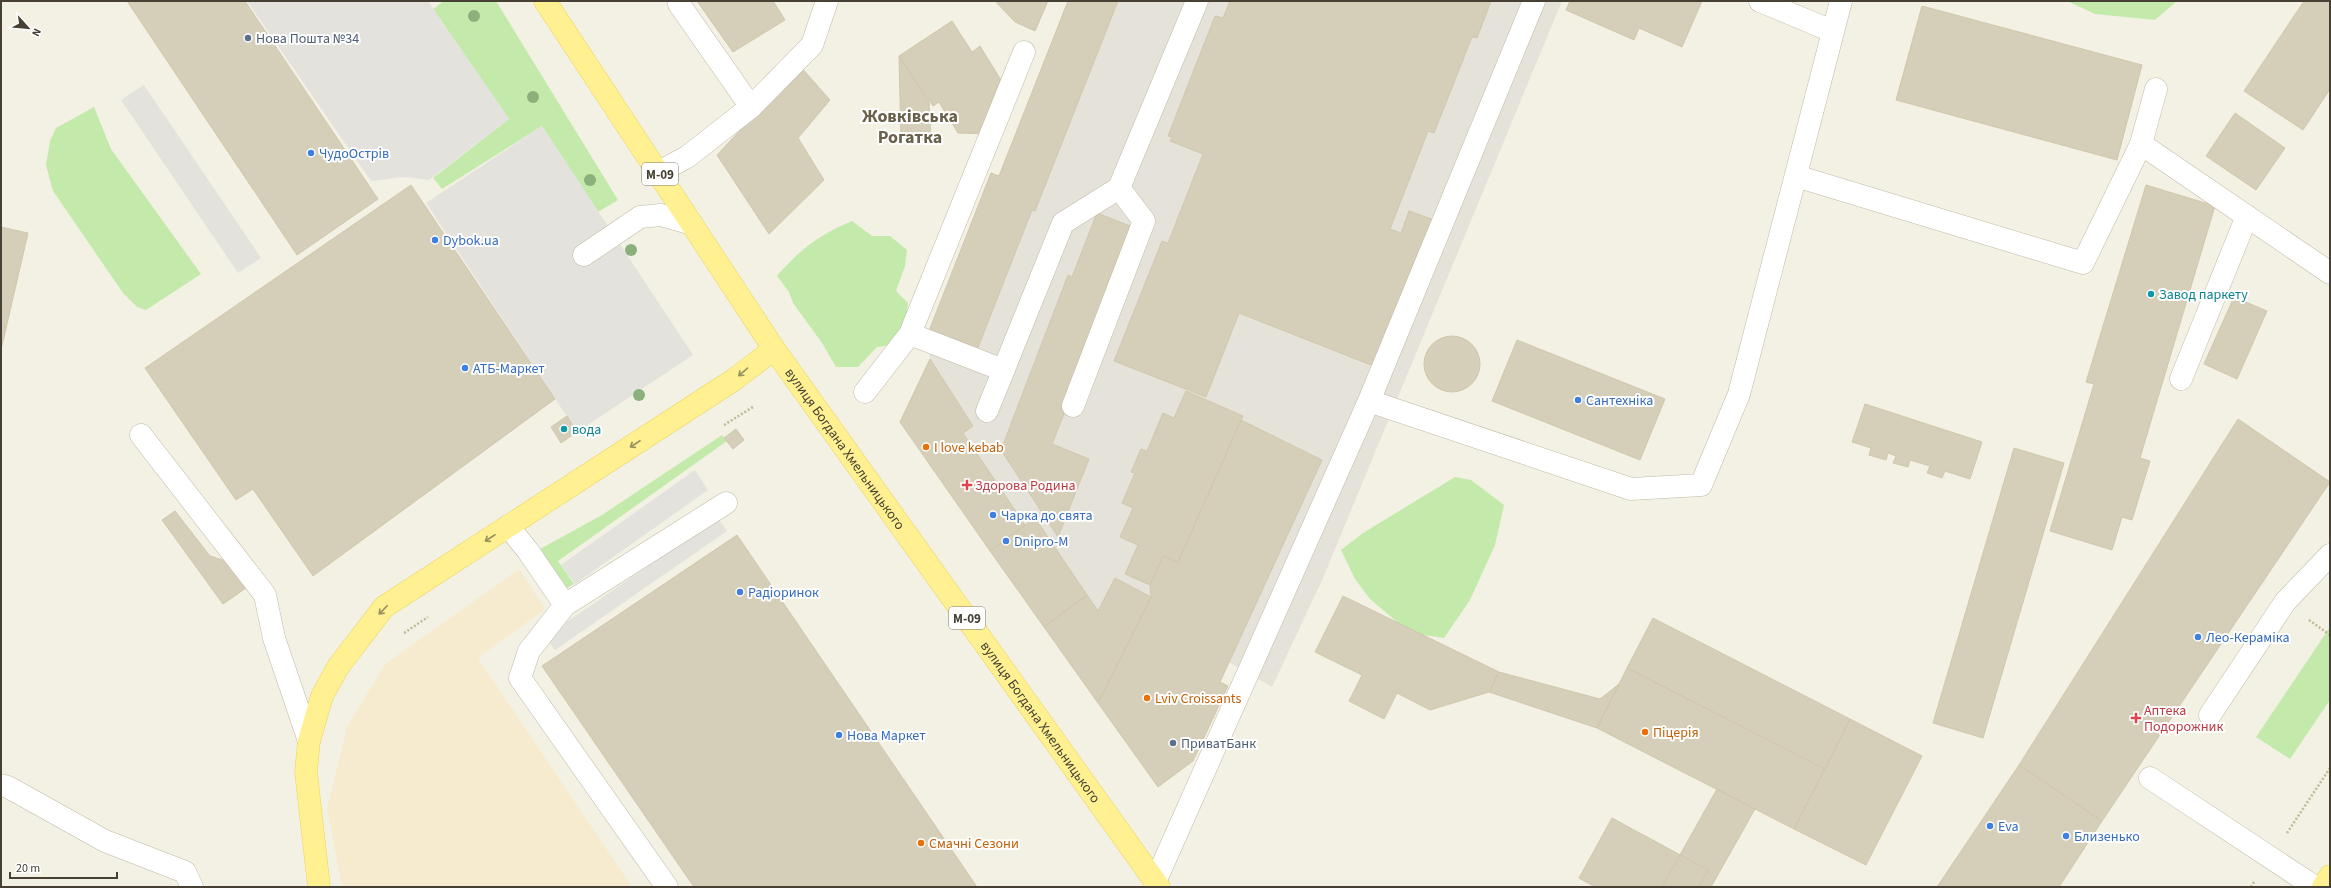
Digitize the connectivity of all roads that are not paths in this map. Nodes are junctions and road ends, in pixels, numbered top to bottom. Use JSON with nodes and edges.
{"nodes":[{"id":1,"x":545,"y":1,"type":"edge"},
{"id":2,"x":827,"y":1,"type":"edge"},
{"id":3,"x":1198,"y":1,"type":"edge"},
{"id":4,"x":1534,"y":1,"type":"edge"},
{"id":5,"x":1760,"y":1,"type":"edge"},
{"id":6,"x":1841,"y":1,"type":"edge"},
{"id":7,"x":679,"y":4,"type":"dead end"},
{"id":8,"x":1832,"y":31,"type":"junction"},
{"id":9,"x":1024,"y":52,"type":"dead end"},
{"id":10,"x":2156,"y":89,"type":"dead end"},
{"id":11,"x":751,"y":107,"type":"junction"},
{"id":12,"x":2141,"y":144,"type":"junction"},
{"id":13,"x":659,"y":172,"type":"junction"},
{"id":14,"x":1796,"y":176,"type":"junction"},
{"id":15,"x":1119,"y":188,"type":"junction"},
{"id":16,"x":2247,"y":216,"type":"junction"},
{"id":17,"x":692,"y":224,"type":"junction"},
{"id":18,"x":584,"y":255,"type":"dead end"},
{"id":19,"x":2330,"y":274,"type":"edge"},
{"id":20,"x":910,"y":334,"type":"junction"},
{"id":21,"x":774,"y":349,"type":"junction"},
{"id":22,"x":1004,"y":370,"type":"junction"},
{"id":23,"x":2181,"y":380,"type":"dead end"},
{"id":24,"x":865,"y":392,"type":"dead end"},
{"id":25,"x":1369,"y":401,"type":"junction"},
{"id":26,"x":1073,"y":406,"type":"dead end"},
{"id":27,"x":987,"y":411,"type":"dead end"},
{"id":28,"x":141,"y":435,"type":"dead end"},
{"id":29,"x":726,"y":503,"type":"dead end"},
{"id":30,"x":508,"y":526,"type":"junction"},
{"id":31,"x":2330,"y":555,"type":"edge"},
{"id":32,"x":565,"y":605,"type":"junction"},
{"id":33,"x":2210,"y":715,"type":"dead end"},
{"id":34,"x":309,"y":741,"type":"junction"},
{"id":35,"x":2150,"y":778,"type":"dead end"},
{"id":36,"x":1,"y":785,"type":"edge"},
{"id":37,"x":2330,"y":876,"type":"edge"},
{"id":38,"x":1157,"y":884,"type":"edge"},
{"id":39,"x":192,"y":887,"type":"edge"},
{"id":40,"x":319,"y":887,"type":"edge"},
{"id":41,"x":667,"y":887,"type":"edge"},
{"id":42,"x":2315,"y":887,"type":"edge"},
{"id":43,"x":2323,"y":887,"type":"edge"}],
"edges":[{"from":1,"to":13,"type":"main road","name":"вулиця Богдана Хмельницького","number":"М-09"},
{"from":2,"to":11,"type":"lane"},
{"from":3,"to":15,"type":"lane"},
{"from":4,"to":25,"type":"lane"},
{"from":5,"to":8,"type":"lane"},
{"from":6,"to":8,"type":"lane"},
{"from":7,"to":11,"type":"lane"},
{"from":8,"to":14,"type":"lane"},
{"from":9,"to":20,"type":"lane"},
{"from":10,"to":12,"type":"lane"},
{"from":11,"to":13,"type":"lane"},
{"from":12,"to":14,"type":"lane"},
{"from":12,"to":16,"type":"lane"},
{"from":13,"to":17,"type":"main road","name":"вулиця Богдана Хмельницького","number":"М-09"},
{"from":14,"to":25,"type":"lane"},
{"from":15,"to":22,"type":"lane"},
{"from":15,"to":26,"type":"lane"},
{"from":16,"to":19,"type":"lane"},
{"from":16,"to":23,"type":"lane"},
{"from":17,"to":18,"type":"lane"},
{"from":17,"to":21,"type":"main road","name":"вулиця Богдана Хмельницького","number":"М-09"},
{"from":20,"to":22,"type":"lane"},
{"from":20,"to":24,"type":"lane"},
{"from":21,"to":30,"type":"main road","one_way":true},
{"from":21,"to":38,"type":"main road","name":"вулиця Богдана Хмельницького","number":"М-09"},
{"from":22,"to":27,"type":"lane"},
{"from":25,"to":38,"type":"lane"},
{"from":28,"to":34,"type":"lane"},
{"from":29,"to":32,"type":"lane"},
{"from":30,"to":32,"type":"lane"},
{"from":30,"to":34,"type":"main road","one_way":true},
{"from":31,"to":33,"type":"lane"},
{"from":32,"to":41,"type":"lane"},
{"from":34,"to":40,"type":"main road"},
{"from":35,"to":42,"type":"lane"},
{"from":36,"to":39,"type":"lane"},
{"from":37,"to":43,"type":"main road"}]}
